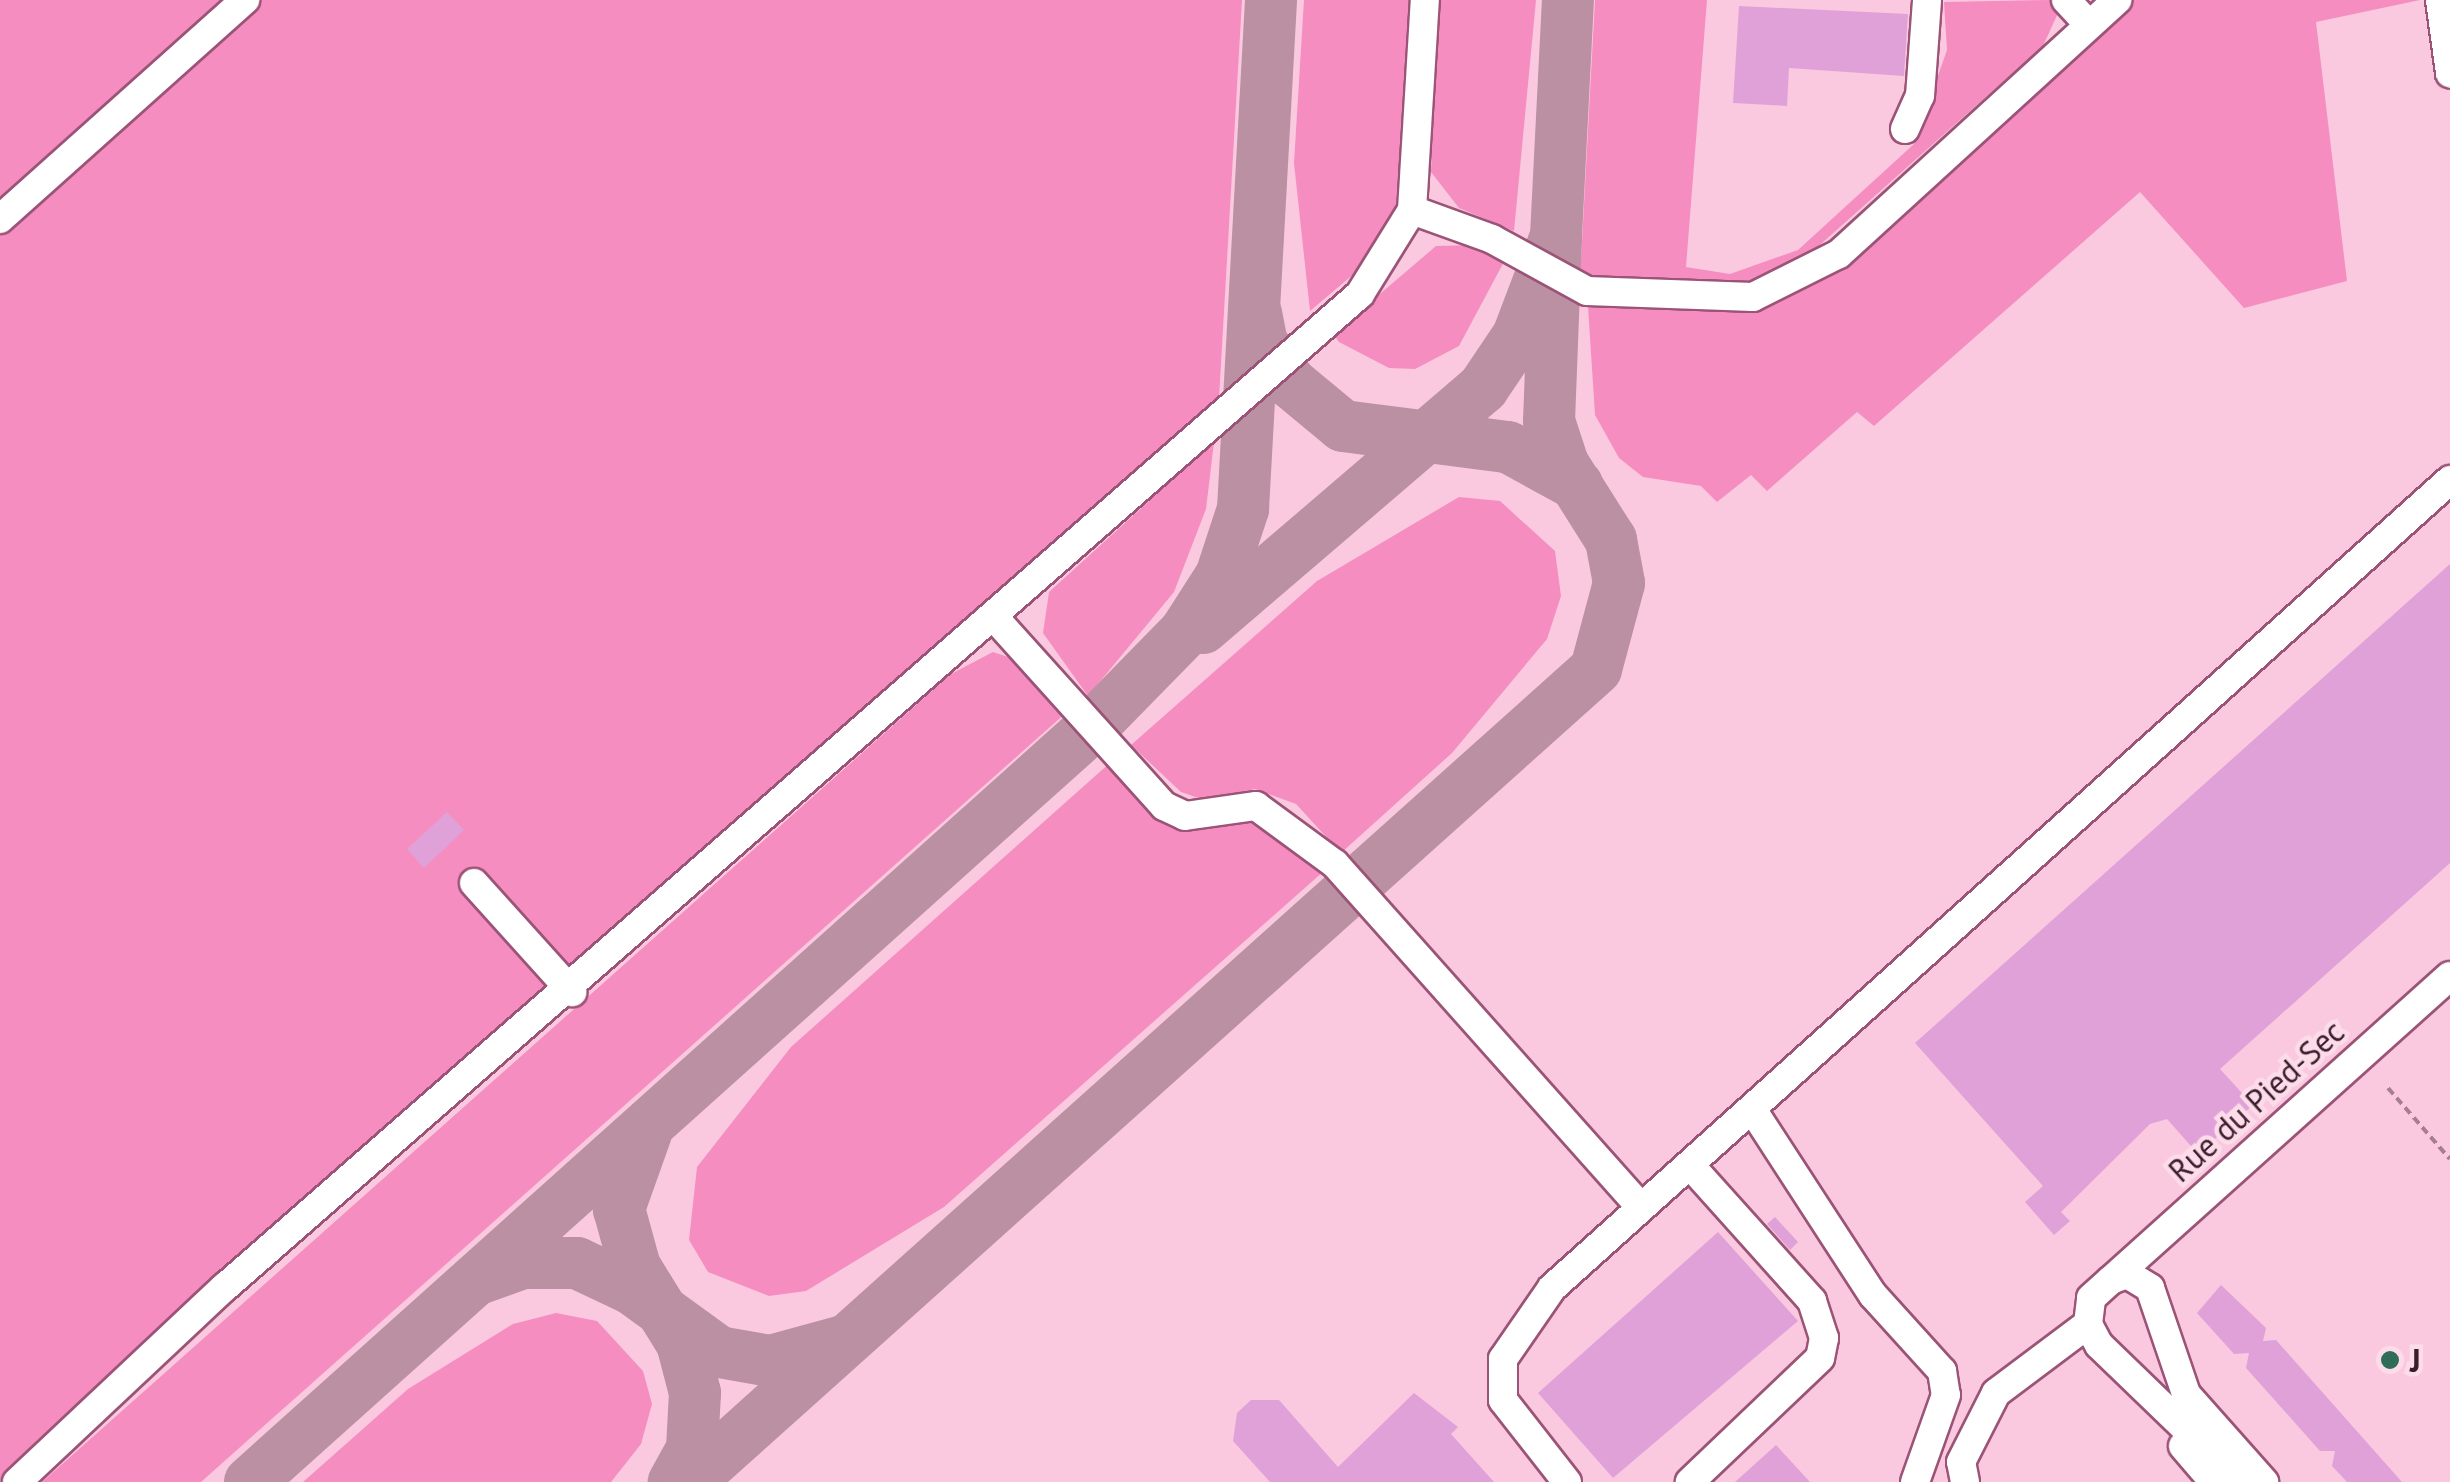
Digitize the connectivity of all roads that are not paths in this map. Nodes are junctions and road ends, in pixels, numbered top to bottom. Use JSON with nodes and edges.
{"nodes":[{"id":1,"x":246,"y":0,"type":"edge"},
{"id":2,"x":1424,"y":0,"type":"edge"},
{"id":3,"x":1928,"y":0,"type":"edge"},
{"id":4,"x":2066,"y":0,"type":"edge"},
{"id":5,"x":2440,"y":0,"type":"edge"},
{"id":6,"x":2100,"y":9,"type":"edge"},
{"id":7,"x":2450,"y":72,"type":"edge"},
{"id":8,"x":1904,"y":129,"type":"dead end"},
{"id":9,"x":1412,"y":210,"type":"junction"},
{"id":10,"x":0,"y":219,"type":"edge"},
{"id":11,"x":2450,"y":480,"type":"edge"},
{"id":12,"x":993,"y":616,"type":"junction"},
{"id":13,"x":474,"y":883,"type":"dead end"},
{"id":14,"x":2450,"y":976,"type":"edge"},
{"id":15,"x":572,"y":992,"type":"junction"},
{"id":16,"x":1752,"y":1109,"type":"junction"},
{"id":17,"x":1690,"y":1165,"type":"junction"},
{"id":18,"x":1642,"y":1208,"type":"junction"},
{"id":19,"x":2111,"y":1280,"type":"junction"},
{"id":20,"x":2094,"y":1334,"type":"junction"},
{"id":21,"x":17,"y":1482,"type":"edge"},
{"id":22,"x":1568,"y":1482,"type":"edge"},
{"id":23,"x":1690,"y":1482,"type":"edge"},
{"id":24,"x":1915,"y":1482,"type":"edge"},
{"id":25,"x":1965,"y":1482,"type":"edge"},
{"id":26,"x":2214,"y":1482,"type":"edge"},
{"id":27,"x":2241,"y":1482,"type":"edge"},
{"id":28,"x":2264,"y":1482,"type":"edge"}],
"edges":[{"from":1,"to":10,"type":"street"},
{"from":2,"to":9,"type":"street"},
{"from":3,"to":8,"type":"street"},
{"from":4,"to":6,"type":"street"},
{"from":5,"to":7,"type":"street"},
{"from":6,"to":9,"type":"street"},
{"from":9,"to":12,"type":"street"},
{"from":11,"to":16,"type":"street"},
{"from":12,"to":15,"type":"street"},
{"from":12,"to":18,"type":"street"},
{"from":13,"to":15,"type":"street"},
{"from":14,"to":19,"type":"street","name":"Rue du Pied-Sec"},
{"from":15,"to":21,"type":"street"},
{"from":16,"to":17,"type":"street"},
{"from":16,"to":24,"type":"street"},
{"from":17,"to":18,"type":"street"},
{"from":17,"to":23,"type":"street"},
{"from":18,"to":22,"type":"street"},
{"from":19,"to":20,"type":"street","name":"Rue du Pied-Sec"},
{"from":19,"to":28,"type":"street"},
{"from":20,"to":25,"type":"street"},
{"from":20,"to":26,"type":"street"},
{"from":20,"to":27,"type":"street"}]}
